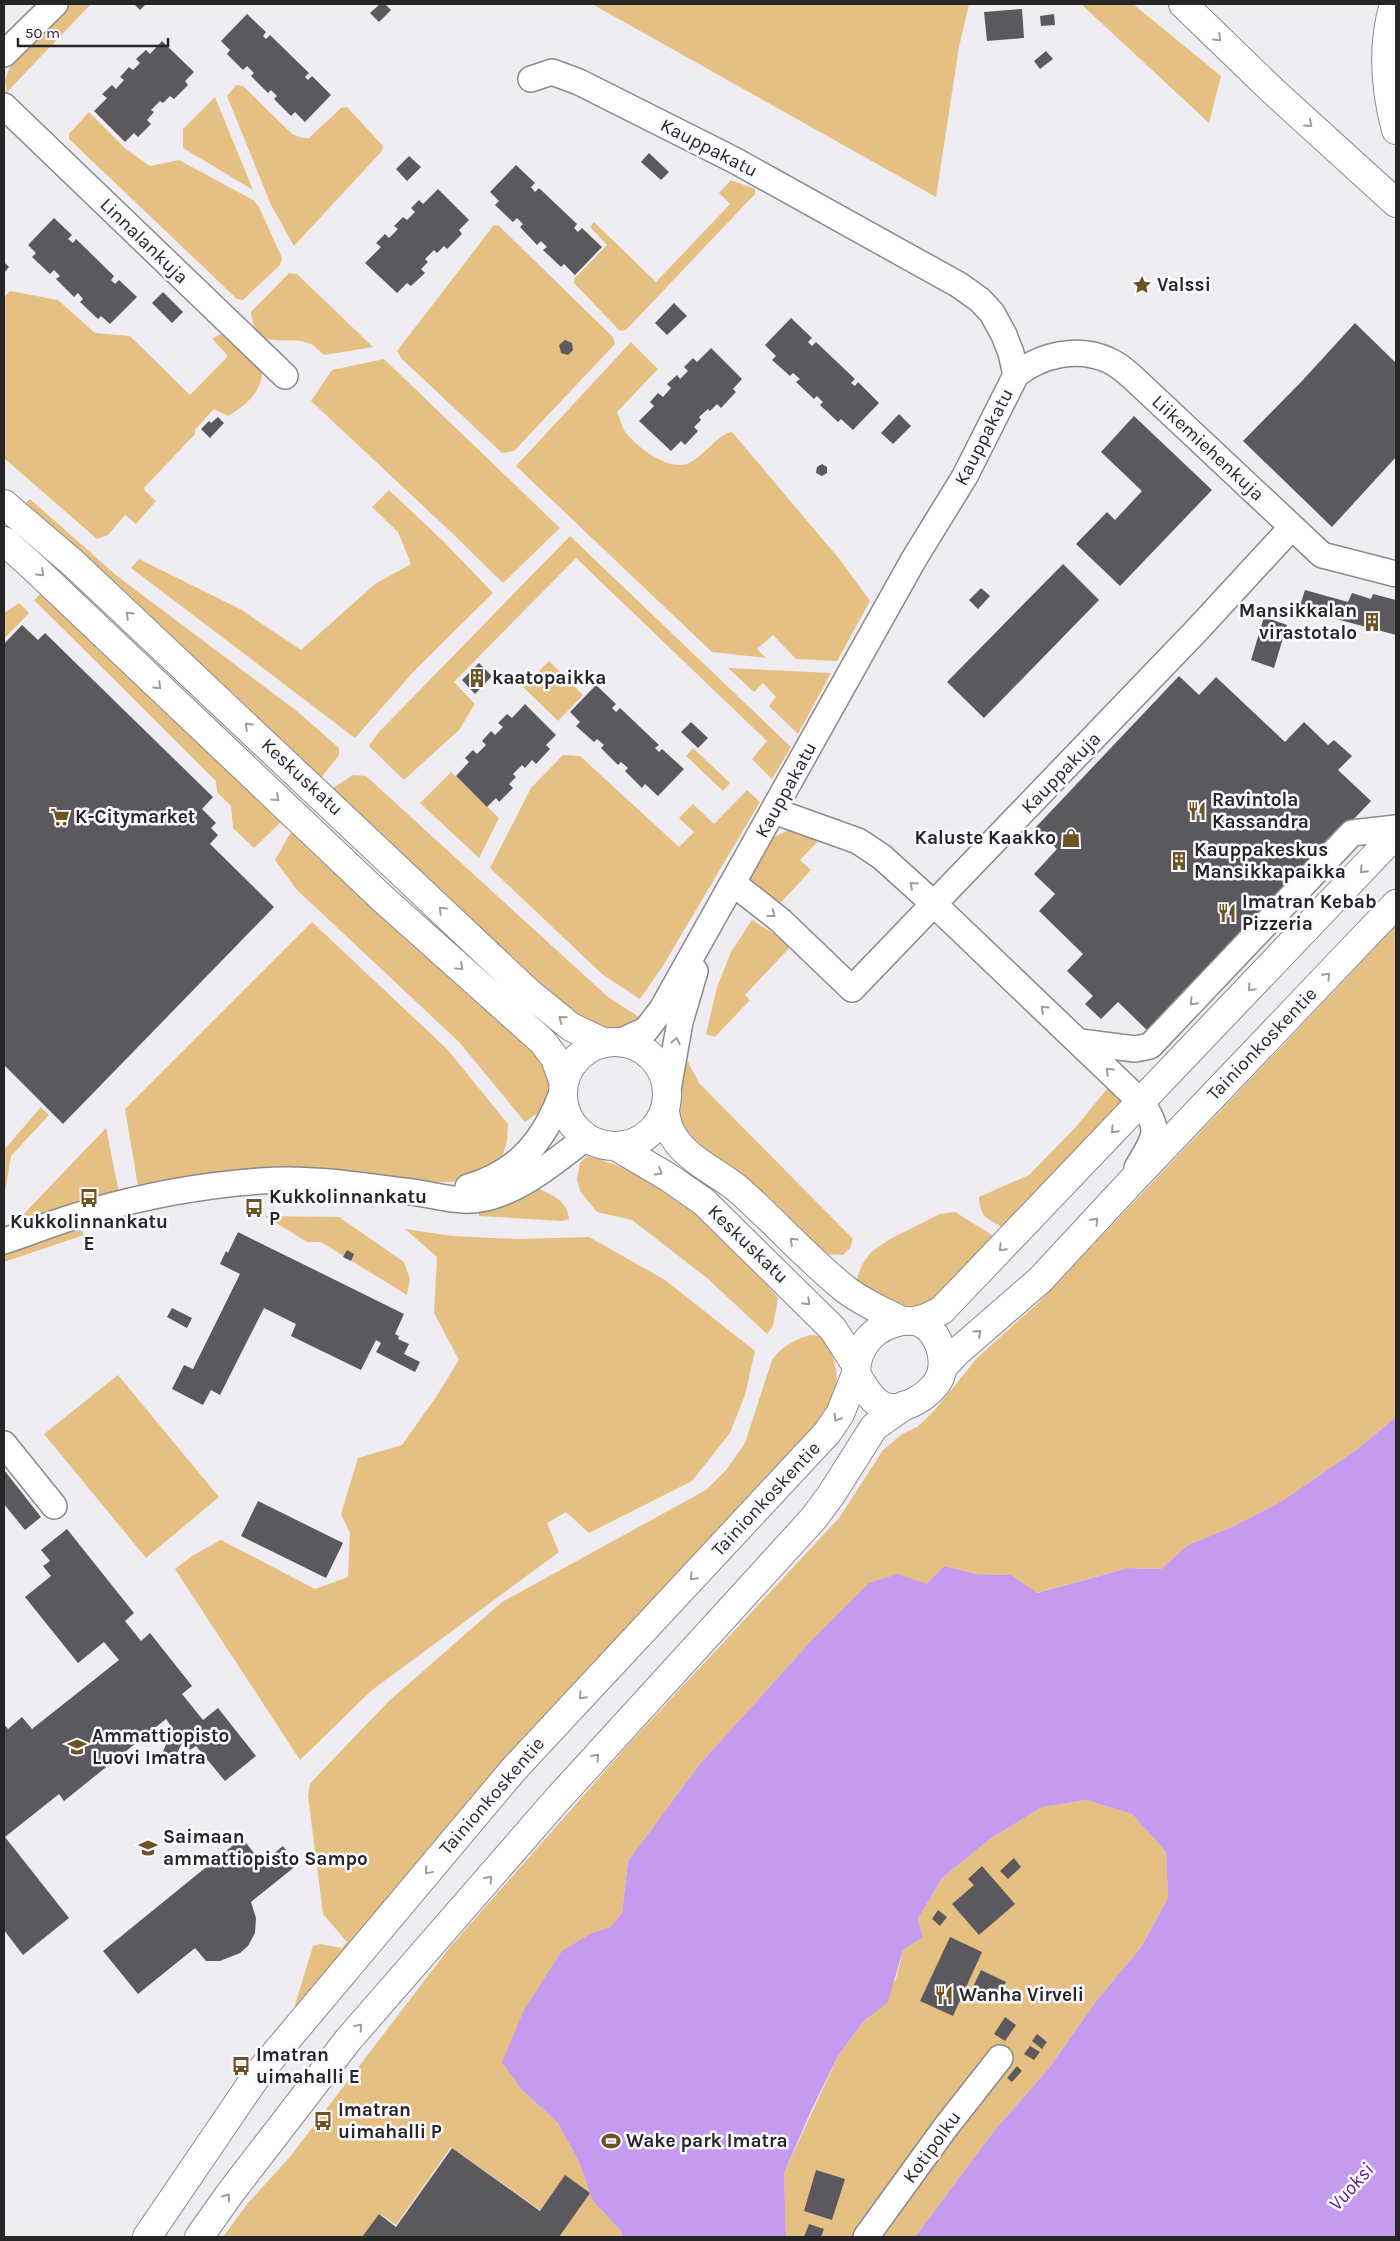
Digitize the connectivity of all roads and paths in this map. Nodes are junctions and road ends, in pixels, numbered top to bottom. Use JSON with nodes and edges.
{"nodes":[{"id":1,"x":55,"y":4,"type":"edge"},
{"id":2,"x":1183,"y":4,"type":"edge"},
{"id":3,"x":1394,"y":4,"type":"edge"},
{"id":4,"x":4,"y":54,"type":"edge"},
{"id":5,"x":531,"y":79,"type":"dead end"},
{"id":6,"x":4,"y":106,"type":"edge"},
{"id":7,"x":1396,"y":130,"type":"edge"},
{"id":8,"x":1396,"y":203,"type":"edge"},
{"id":9,"x":1016,"y":375,"type":"junction"},
{"id":10,"x":285,"y":376,"type":"dead end"},
{"id":11,"x":4,"y":504,"type":"edge"},
{"id":12,"x":1292,"y":527,"type":"junction"},
{"id":13,"x":4,"y":542,"type":"edge"},
{"id":14,"x":1396,"y":574,"type":"edge"},
{"id":15,"x":774,"y":811,"type":"junction"},
{"id":16,"x":1396,"y":828,"type":"edge"},
{"id":17,"x":1396,"y":834,"type":"edge"},
{"id":18,"x":734,"y":884,"type":"junction"},
{"id":19,"x":1396,"y":904,"type":"edge"},
{"id":20,"x":935,"y":905,"type":"junction"},
{"id":21,"x":705,"y":935,"type":"junction"},
{"id":22,"x":612,"y":1042,"type":"junction"},
{"id":23,"x":1080,"y":1042,"type":"junction"},
{"id":24,"x":564,"y":1087,"type":"junction"},
{"id":25,"x":666,"y":1101,"type":"junction"},
{"id":26,"x":1141,"y":1102,"type":"junction"},
{"id":27,"x":586,"y":1138,"type":"junction"},
{"id":28,"x":617,"y":1147,"type":"junction"},
{"id":29,"x":1129,"y":1184,"type":"junction"},
{"id":30,"x":417,"y":1192,"type":"junction"},
{"id":31,"x":4,"y":1241,"type":"edge"},
{"id":32,"x":908,"y":1321,"type":"junction"},
{"id":33,"x":943,"y":1367,"type":"junction"},
{"id":34,"x":856,"y":1370,"type":"junction"},
{"id":35,"x":905,"y":1405,"type":"junction"},
{"id":36,"x":4,"y":1444,"type":"edge"},
{"id":37,"x":54,"y":1506,"type":"dead end"},
{"id":38,"x":1000,"y":2058,"type":"dead end"},
{"id":39,"x":147,"y":2237,"type":"edge"},
{"id":40,"x":199,"y":2237,"type":"edge"},
{"id":41,"x":866,"y":2237,"type":"edge"}],
"edges":[{"from":1,"to":4,"type":"street"},
{"from":2,"to":8,"type":"main road","one_way":true},
{"from":3,"to":7,"type":"main road"},
{"from":5,"to":9,"type":"street","name":"Kauppakatu"},
{"from":6,"to":10,"type":"street","name":"Linnalankuja"},
{"from":9,"to":12,"type":"street","name":"Liikemiehenkuja"},
{"from":9,"to":15,"type":"street","name":"Kauppakatu"},
{"from":22,"to":11,"type":"main road","name":"Keskuskatu","one_way":true},
{"from":12,"to":14,"type":"street","name":"Liikemiehenkuja"},
{"from":12,"to":20,"type":"street","name":"Kauppakuja"},
{"from":13,"to":24,"type":"main road","name":"Keskuskatu","one_way":true},
{"from":15,"to":18,"type":"street","name":"Kauppakatu"},
{"from":20,"to":15,"type":"street","name":"Tainionkoskentie","one_way":true},
{"from":16,"to":23,"type":"street","one_way":true},
{"from":17,"to":26,"type":"main road","one_way":true},
{"from":18,"to":20,"type":"street","name":"Kauppakuja","one_way":true},
{"from":18,"to":21,"type":"street","name":"Kauppakatu"},
{"from":29,"to":19,"type":"main road","name":"Tainionkoskentie","one_way":true},
{"from":23,"to":20,"type":"street","name":"Tainionkoskentie","one_way":true},
{"from":21,"to":22,"type":"street","name":"Kauppakatu"},
{"from":25,"to":21,"type":"street","name":"Kauppakatu","one_way":true},
{"from":22,"to":24,"type":"main road"},
{"from":22,"to":25,"type":"main road"},
{"from":26,"to":23,"type":"street","name":"Tainionkoskentie","one_way":true},
{"from":24,"to":27,"type":"main road"},
{"from":24,"to":30,"type":"street"},
{"from":25,"to":28,"type":"main road"},
{"from":32,"to":25,"type":"main road","name":"Keskuskatu","one_way":true},
{"from":26,"to":29,"type":"street","name":"Tainionkoskentie"},
{"from":26,"to":32,"type":"main road","one_way":true},
{"from":27,"to":28,"type":"main road"},
{"from":27,"to":30,"type":"street"},
{"from":28,"to":34,"type":"main road","name":"Keskuskatu","one_way":true},
{"from":33,"to":29,"type":"main road","name":"Tainionkoskentie","one_way":true},
{"from":30,"to":31,"type":"street"},
{"from":32,"to":33,"type":"main road"},
{"from":32,"to":34,"type":"main road"},
{"from":33,"to":35,"type":"main road"},
{"from":34,"to":35,"type":"main road"},
{"from":34,"to":39,"type":"main road","name":"Tainionkoskentie","one_way":true},
{"from":40,"to":35,"type":"main road","name":"Tainionkoskentie","one_way":true},
{"from":36,"to":37,"type":"street"},
{"from":38,"to":41,"type":"street","name":"Kotipolku"}]}
